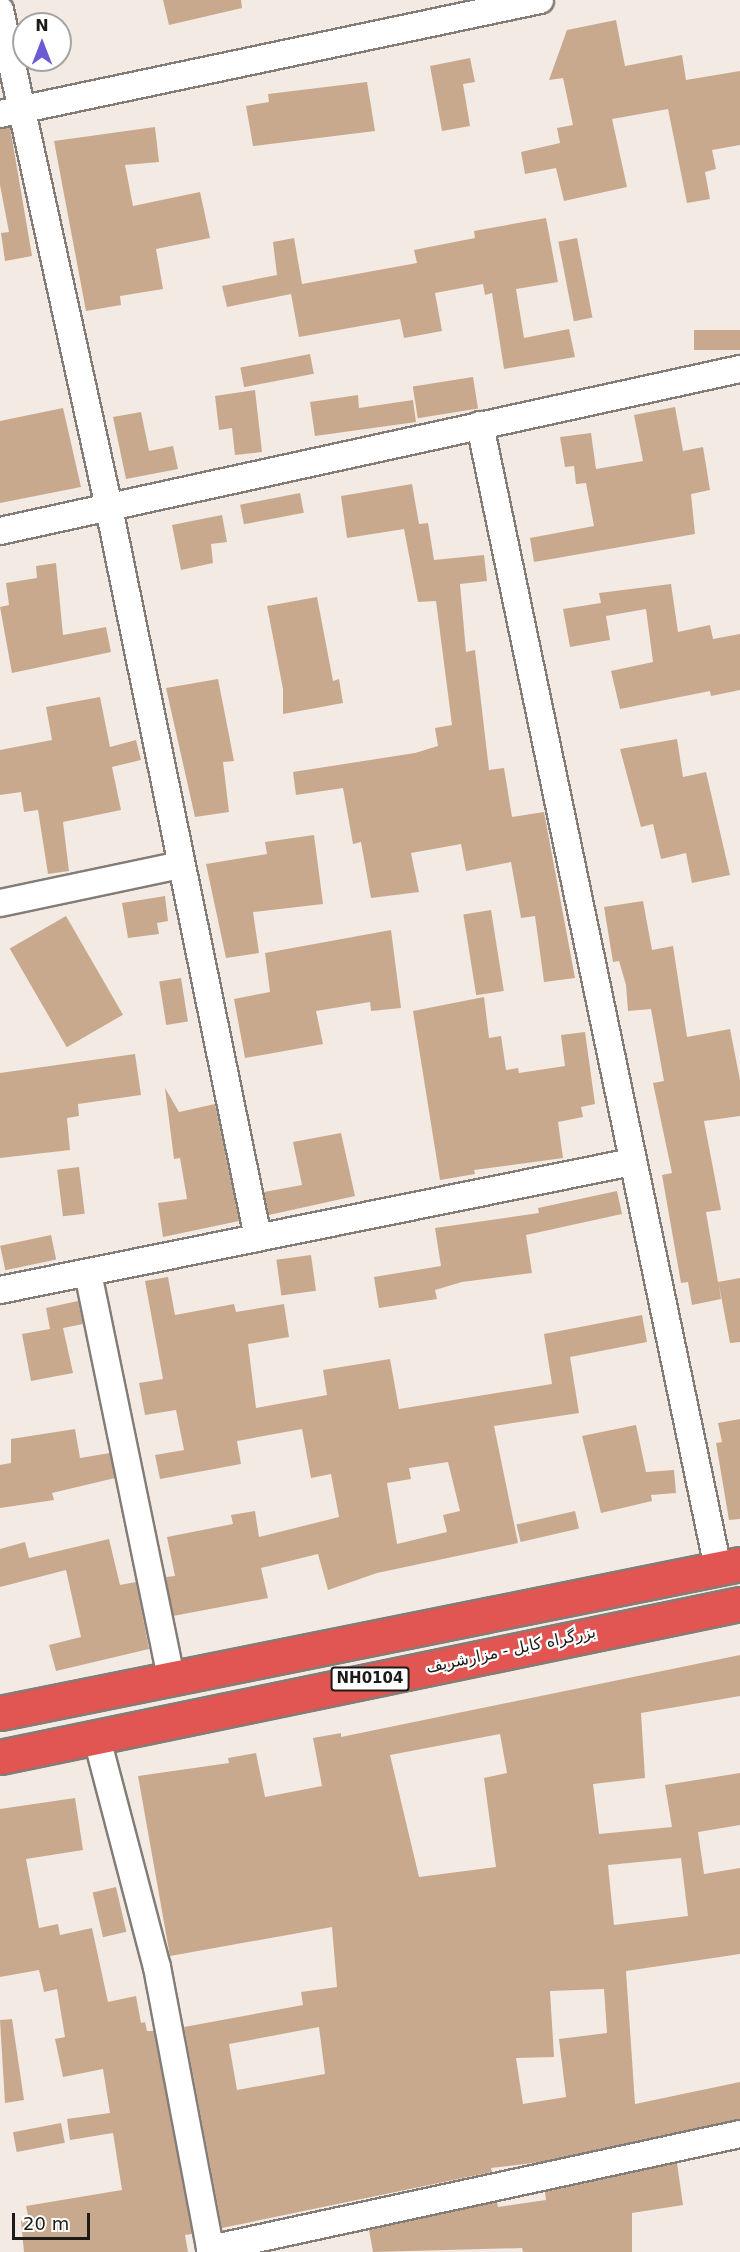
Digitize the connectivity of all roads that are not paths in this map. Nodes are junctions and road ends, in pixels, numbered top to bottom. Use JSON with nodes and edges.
{"nodes":[{"id":1,"x":540,"y":0,"type":"edge"},
{"id":2,"x":0,"y":10,"type":"edge"},
{"id":3,"x":9,"y":112,"type":"edge"},
{"id":4,"x":740,"y":369,"type":"edge"},
{"id":5,"x":480,"y":425,"type":"junction"},
{"id":6,"x":109,"y":508,"type":"junction"},
{"id":7,"x":0,"y":531,"type":"edge"},
{"id":8,"x":180,"y":865,"type":"junction"},
{"id":9,"x":0,"y":903,"type":"edge"},
{"id":10,"x":632,"y":1162,"type":"junction"},
{"id":11,"x":258,"y":1238,"type":"junction"},
{"id":12,"x":88,"y":1273,"type":"junction"},
{"id":13,"x":0,"y":1290,"type":"edge"},
{"id":14,"x":729,"y":1566,"type":"edge"},
{"id":15,"x":740,"y":1604,"type":"edge"},
{"id":16,"x":171,"y":1678,"type":"junction"},
{"id":17,"x":0,"y":1713,"type":"edge"},
{"id":18,"x":96,"y":1735,"type":"junction"},
{"id":19,"x":0,"y":1756,"type":"edge"},
{"id":20,"x":740,"y":2134,"type":"edge"},
{"id":21,"x":211,"y":2250,"type":"edge"}],
"edges":[{"from":1,"to":3,"type":"street"},
{"from":2,"to":3,"type":"street"},
{"from":3,"to":6,"type":"street"},
{"from":4,"to":5,"type":"street"},
{"from":5,"to":6,"type":"street"},
{"from":5,"to":10,"type":"street"},
{"from":6,"to":7,"type":"street"},
{"from":6,"to":8,"type":"street"},
{"from":8,"to":9,"type":"street"},
{"from":8,"to":11,"type":"street"},
{"from":10,"to":11,"type":"street"},
{"from":10,"to":14,"type":"street"},
{"from":11,"to":12,"type":"street"},
{"from":12,"to":13,"type":"street"},
{"from":12,"to":16,"type":"street"},
{"from":14,"to":16,"type":"highway","number":"NH0104"},
{"from":15,"to":18,"type":"highway","name":"بزرگراه کابل - مزارشریف","number":"NH0104"},
{"from":16,"to":17,"type":"highway","number":"NH0104"},
{"from":18,"to":19,"type":"highway","name":"بزرگراه کابل - مزارشریف","number":"NH0104"},
{"from":18,"to":21,"type":"street"},
{"from":20,"to":21,"type":"street"}]}
